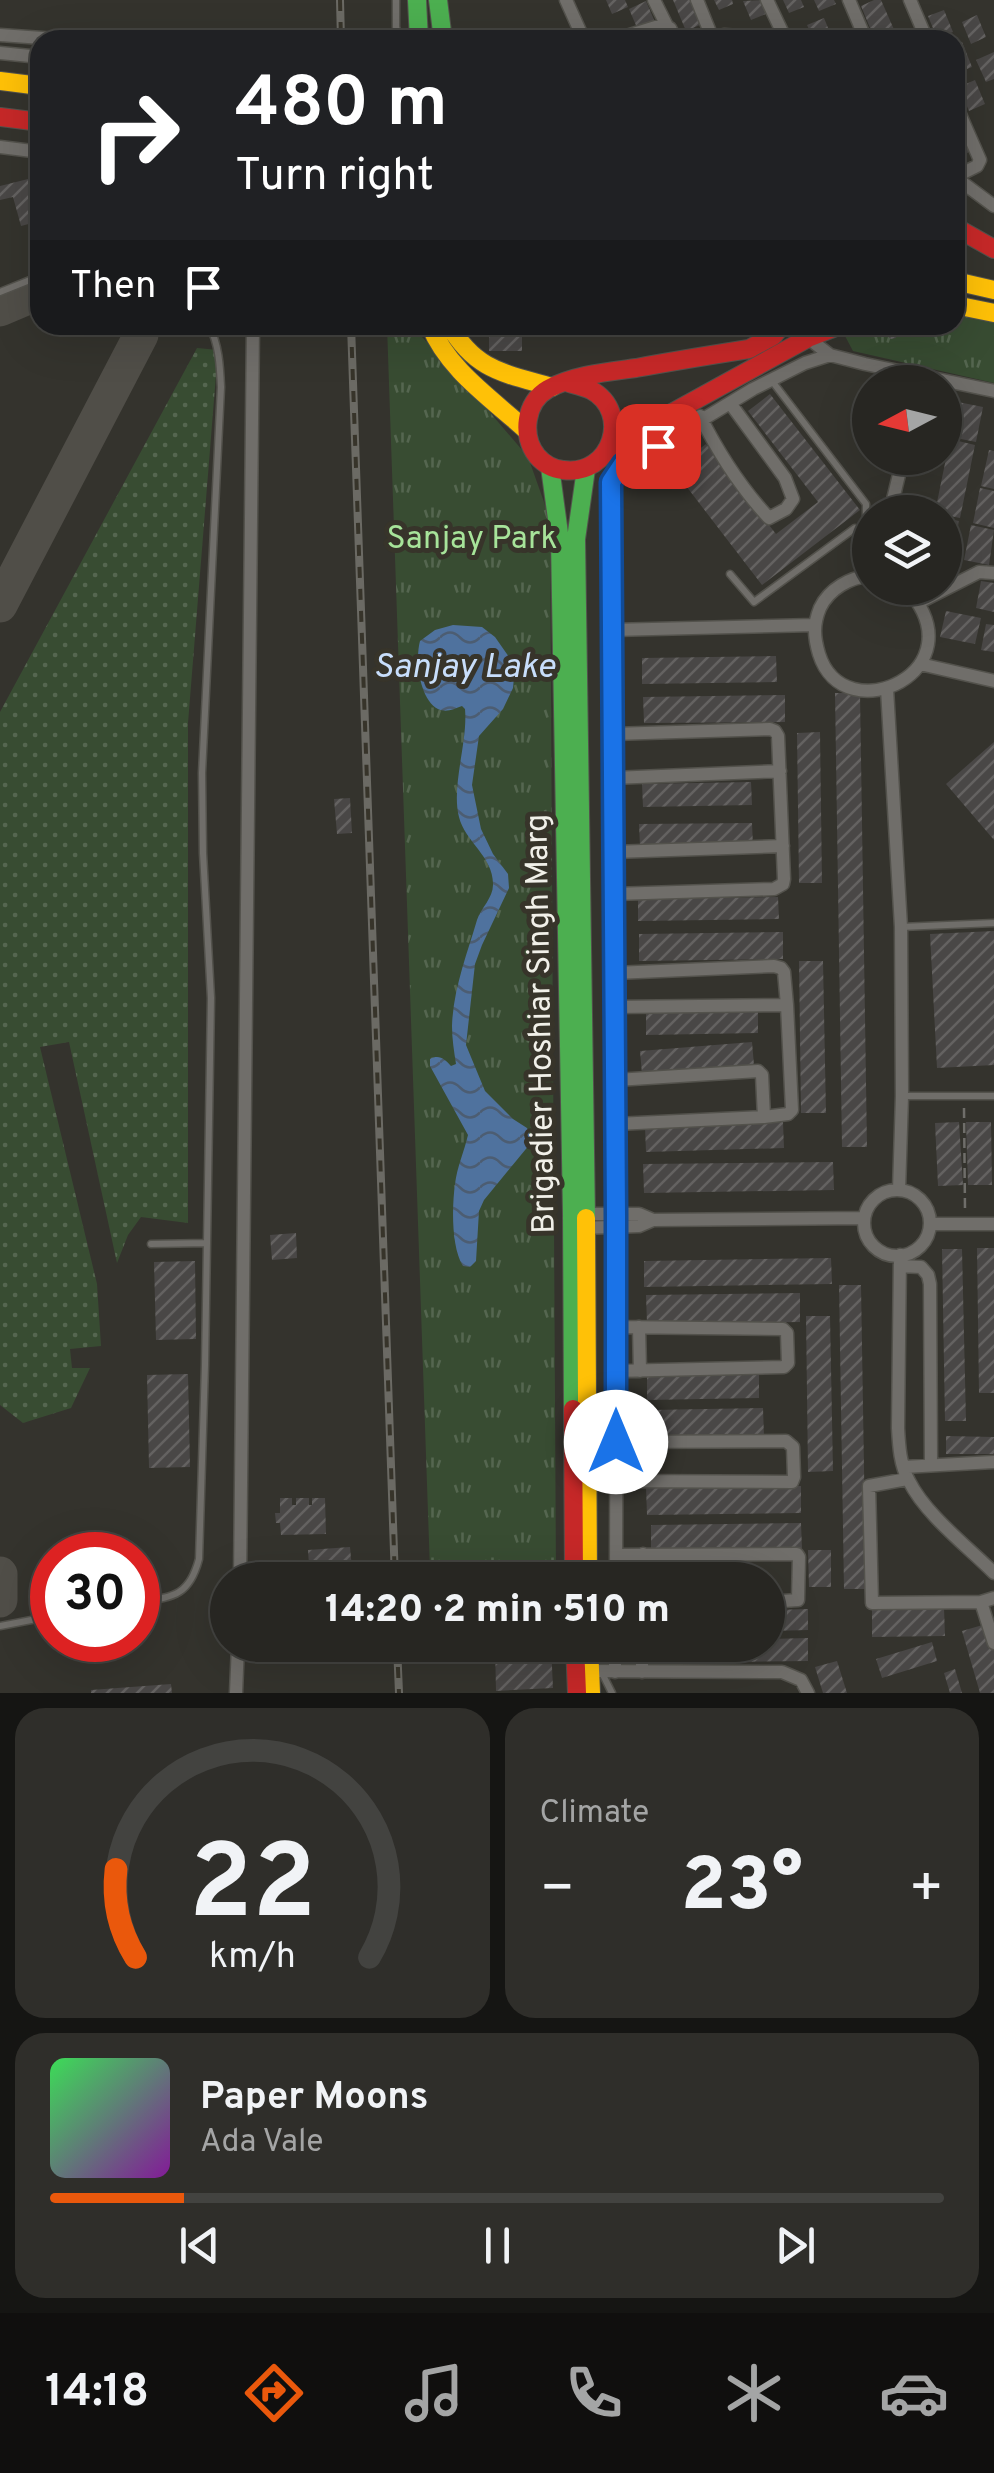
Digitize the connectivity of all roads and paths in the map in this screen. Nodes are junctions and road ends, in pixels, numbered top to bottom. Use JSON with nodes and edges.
{"nodes":[{"id":1,"x":396,"y":0,"type":"edge"},
{"id":2,"x":417,"y":0,"type":"edge"},
{"id":3,"x":438,"y":0,"type":"edge"},
{"id":4,"x":566,"y":0,"type":"edge"},
{"id":5,"x":654,"y":0,"type":"edge"},
{"id":6,"x":697,"y":0,"type":"edge"},
{"id":7,"x":767,"y":0,"type":"edge"},
{"id":8,"x":849,"y":0,"type":"edge"},
{"id":9,"x":910,"y":0,"type":"edge"},
{"id":10,"x":666,"y":26,"type":"junction"},
{"id":11,"x":397,"y":30,"type":"edge"},
{"id":12,"x":419,"y":30,"type":"edge"},
{"id":13,"x":444,"y":30,"type":"edge"},
{"id":14,"x":580,"y":30,"type":"edge"},
{"id":15,"x":651,"y":30,"type":"edge"},
{"id":16,"x":669,"y":30,"type":"edge"},
{"id":17,"x":705,"y":30,"type":"edge"},
{"id":18,"x":781,"y":30,"type":"edge"},
{"id":19,"x":862,"y":30,"type":"edge"},
{"id":20,"x":924,"y":30,"type":"edge"},
{"id":21,"x":0,"y":35,"type":"edge"},
{"id":22,"x":30,"y":37,"type":"edge"},
{"id":23,"x":0,"y":53,"type":"edge"},
{"id":24,"x":30,"y":56,"type":"edge"},
{"id":25,"x":0,"y":82,"type":"edge"},
{"id":26,"x":30,"y":85,"type":"edge"},
{"id":27,"x":0,"y":117,"type":"edge"},
{"id":28,"x":30,"y":121,"type":"edge"},
{"id":29,"x":965,"y":126,"type":"edge"},
{"id":30,"x":0,"y":147,"type":"edge"},
{"id":31,"x":30,"y":151,"type":"edge"},
{"id":32,"x":965,"y":172,"type":"edge"},
{"id":33,"x":965,"y":185,"type":"edge"},
{"id":34,"x":994,"y":206,"type":"edge"},
{"id":35,"x":965,"y":233,"type":"edge"},
{"id":36,"x":965,"y":244,"type":"edge"},
{"id":37,"x":994,"y":250,"type":"edge"},
{"id":38,"x":30,"y":280,"type":"edge"},
{"id":39,"x":965,"y":283,"type":"edge"},
{"id":40,"x":994,"y":290,"type":"edge"},
{"id":41,"x":0,"y":292,"type":"edge"},
{"id":42,"x":965,"y":307,"type":"edge"},
{"id":43,"x":994,"y":313,"type":"edge"},
{"id":44,"x":214,"y":335,"type":"edge"},
{"id":45,"x":253,"y":335,"type":"edge"},
{"id":46,"x":432,"y":335,"type":"edge"},
{"id":47,"x":455,"y":335,"type":"edge"},
{"id":48,"x":774,"y":335,"type":"edge"},
{"id":49,"x":816,"y":335,"type":"edge"},
{"id":50,"x":808,"y":338,"type":"junction"},
{"id":51,"x":830,"y":354,"type":"junction"},
{"id":52,"x":715,"y":355,"type":"junction"},
{"id":53,"x":870,"y":365,"type":"edge"},
{"id":54,"x":772,"y":380,"type":"junction"},
{"id":55,"x":728,"y":382,"type":"junction"},
{"id":56,"x":560,"y":385,"type":"junction"},
{"id":57,"x":962,"y":386,"type":"edge"},
{"id":58,"x":994,"y":391,"type":"edge"},
{"id":59,"x":698,"y":399,"type":"junction"},
{"id":60,"x":730,"y":404,"type":"junction"},
{"id":61,"x":702,"y":420,"type":"junction"},
{"id":62,"x":526,"y":430,"type":"junction"},
{"id":63,"x":610,"y":447,"type":"junction"},
{"id":64,"x":550,"y":467,"type":"junction"},
{"id":65,"x":586,"y":469,"type":"junction"},
{"id":66,"x":859,"y":495,"type":"edge"},
{"id":67,"x":852,"y":530,"type":"edge"},
{"id":68,"x":994,"y":571,"type":"edge"},
{"id":69,"x":730,"y":574,"type":"dead end"},
{"id":70,"x":852,"y":580,"type":"edge"},
{"id":71,"x":962,"y":581,"type":"edge"},
{"id":72,"x":920,"y":605,"type":"edge"},
{"id":73,"x":814,"y":625,"type":"junction"},
{"id":74,"x":612,"y":630,"type":"junction"},
{"id":75,"x":920,"y":664,"type":"junction"},
{"id":76,"x":994,"y":681,"type":"edge"},
{"id":77,"x":887,"y":689,"type":"junction"},
{"id":78,"x":613,"y":734,"type":"junction"},
{"id":79,"x":780,"y":771,"type":"junction"},
{"id":80,"x":613,"y":778,"type":"junction"},
{"id":81,"x":784,"y":846,"type":"junction"},
{"id":82,"x":614,"y":852,"type":"junction"},
{"id":83,"x":614,"y":894,"type":"junction"},
{"id":84,"x":994,"y":923,"type":"edge"},
{"id":85,"x":901,"y":927,"type":"junction"},
{"id":86,"x":615,"y":973,"type":"junction"},
{"id":87,"x":787,"y":1005,"type":"junction"},
{"id":88,"x":615,"y":1007,"type":"junction"},
{"id":89,"x":616,"y":1080,"type":"junction"},
{"id":90,"x":902,"y":1096,"type":"junction"},
{"id":91,"x":994,"y":1096,"type":"edge"},
{"id":92,"x":964,"y":1108,"type":"dead end"},
{"id":93,"x":764,"y":1116,"type":"junction"},
{"id":94,"x":616,"y":1124,"type":"junction"},
{"id":95,"x":899,"y":1190,"type":"junction"},
{"id":96,"x":863,"y":1218,"type":"junction"},
{"id":97,"x":579,"y":1221,"type":"junction"},
{"id":98,"x":616,"y":1222,"type":"junction"},
{"id":99,"x":930,"y":1224,"type":"junction"},
{"id":100,"x":958,"y":1224,"type":"junction"},
{"id":101,"x":994,"y":1224,"type":"edge"},
{"id":102,"x":207,"y":1243,"type":"junction"},
{"id":103,"x":151,"y":1244,"type":"dead end"},
{"id":104,"x":900,"y":1260,"type":"junction"},
{"id":105,"x":615,"y":1327,"type":"junction"},
{"id":106,"x":639,"y":1327,"type":"junction"},
{"id":107,"x":616,"y":1371,"type":"junction"},
{"id":108,"x":640,"y":1371,"type":"junction"},
{"id":109,"x":616,"y":1442,"type":"junction"},
{"id":110,"x":642,"y":1442,"type":"junction"},
{"id":111,"x":994,"y":1462,"type":"edge"},
{"id":112,"x":930,"y":1465,"type":"junction"},
{"id":113,"x":906,"y":1473,"type":"junction"},
{"id":114,"x":643,"y":1480,"type":"junction"},
{"id":115,"x":616,"y":1481,"type":"junction"},
{"id":116,"x":643,"y":1554,"type":"junction"},
{"id":117,"x":616,"y":1555,"type":"junction"},
{"id":118,"x":240,"y":1562,"type":"edge"},
{"id":119,"x":574,"y":1562,"type":"edge"},
{"id":120,"x":588,"y":1562,"type":"edge"},
{"id":121,"x":616,"y":1562,"type":"edge"},
{"id":122,"x":643,"y":1562,"type":"edge"},
{"id":123,"x":994,"y":1573,"type":"edge"},
{"id":124,"x":160,"y":1598,"type":"edge"},
{"id":125,"x":988,"y":1600,"type":"edge"},
{"id":126,"x":785,"y":1601,"type":"edge"},
{"id":127,"x":30,"y":1620,"type":"edge"},
{"id":128,"x":0,"y":1626,"type":"edge"},
{"id":129,"x":994,"y":1644,"type":"edge"},
{"id":130,"x":237,"y":1662,"type":"edge"},
{"id":131,"x":575,"y":1662,"type":"edge"},
{"id":132,"x":597,"y":1662,"type":"edge"},
{"id":133,"x":607,"y":1662,"type":"edge"},
{"id":134,"x":642,"y":1662,"type":"edge"},
{"id":135,"x":602,"y":1672,"type":"junction"},
{"id":136,"x":642,"y":1672,"type":"junction"},
{"id":137,"x":236,"y":1693,"type":"edge"},
{"id":138,"x":576,"y":1693,"type":"edge"},
{"id":139,"x":590,"y":1693,"type":"edge"},
{"id":140,"x":612,"y":1693,"type":"edge"},
{"id":141,"x":808,"y":1693,"type":"edge"}],
"edges":[{"from":1,"to":11,"type":"lane"},
{"from":2,"to":12,"type":"street"},
{"from":3,"to":13,"type":"street"},
{"from":4,"to":14,"type":"street"},
{"from":5,"to":10,"type":"street"},
{"from":6,"to":17,"type":"street"},
{"from":7,"to":18,"type":"street"},
{"from":8,"to":19,"type":"street"},
{"from":9,"to":20,"type":"street"},
{"from":10,"to":15,"type":"street"},
{"from":10,"to":16,"type":"street"},
{"from":21,"to":22,"type":"street"},
{"from":23,"to":24,"type":"street"},
{"from":25,"to":26,"type":"street"},
{"from":27,"to":28,"type":"street"},
{"from":29,"to":32,"type":"street"},
{"from":30,"to":31,"type":"street"},
{"from":33,"to":34,"type":"street"},
{"from":35,"to":37,"type":"street"},
{"from":36,"to":37,"type":"street"},
{"from":38,"to":41,"type":"lane"},
{"from":39,"to":40,"type":"street"},
{"from":42,"to":43,"type":"street"},
{"from":44,"to":102,"type":"lane"},
{"from":45,"to":118,"type":"street"},
{"from":46,"to":62,"type":"street"},
{"from":47,"to":56,"type":"street"},
{"from":48,"to":52,"type":"street"},
{"from":49,"to":50,"type":"street"},
{"from":50,"to":51,"type":"street"},
{"from":50,"to":55,"type":"street"},
{"from":51,"to":53,"type":"street"},
{"from":51,"to":54,"type":"street"},
{"from":52,"to":55,"type":"street"},
{"from":52,"to":56,"type":"street"},
{"from":54,"to":60,"type":"street"},
{"from":54,"to":66,"type":"lane"},
{"from":55,"to":59,"type":"street"},
{"from":56,"to":62,"type":"street"},
{"from":56,"to":63,"type":"street"},
{"from":57,"to":58,"type":"street"},
{"from":59,"to":61,"type":"street"},
{"from":59,"to":63,"type":"street"},
{"from":60,"to":61,"type":"street"},
{"from":60,"to":61,"type":"street"},
{"from":61,"to":74,"type":"street"},
{"from":62,"to":64,"type":"street"},
{"from":63,"to":65,"type":"street"},
{"from":64,"to":65,"type":"street"},
{"from":64,"to":97,"type":"street","name":"Brigadier Hoshiar Singh Marg"},
{"from":65,"to":97,"type":"street","name":"Brigadier Hoshiar Singh Marg"},
{"from":67,"to":69,"type":"lane"},
{"from":68,"to":71,"type":"street"},
{"from":70,"to":73,"type":"street"},
{"from":72,"to":75,"type":"street"},
{"from":73,"to":74,"type":"street"},
{"from":73,"to":77,"type":"street"},
{"from":74,"to":78,"type":"street"},
{"from":75,"to":76,"type":"street"},
{"from":75,"to":77,"type":"street"},
{"from":77,"to":85,"type":"street"},
{"from":78,"to":79,"type":"street"},
{"from":78,"to":80,"type":"street"},
{"from":79,"to":80,"type":"street"},
{"from":79,"to":81,"type":"street"},
{"from":80,"to":82,"type":"street"},
{"from":81,"to":82,"type":"street"},
{"from":81,"to":83,"type":"street"},
{"from":82,"to":83,"type":"street"},
{"from":83,"to":86,"type":"street"},
{"from":84,"to":85,"type":"lane"},
{"from":85,"to":90,"type":"street"},
{"from":86,"to":87,"type":"street"},
{"from":86,"to":88,"type":"street"},
{"from":87,"to":88,"type":"street"},
{"from":87,"to":93,"type":"street"},
{"from":88,"to":89,"type":"street"},
{"from":89,"to":93,"type":"street"},
{"from":89,"to":94,"type":"street"},
{"from":90,"to":91,"type":"lane"},
{"from":90,"to":95,"type":"street"},
{"from":92,"to":100,"type":"path"},
{"from":93,"to":94,"type":"street"},
{"from":94,"to":98,"type":"street"},
{"from":95,"to":96,"type":"street"},
{"from":95,"to":99,"type":"street"},
{"from":96,"to":98,"type":"street"},
{"from":96,"to":104,"type":"street"},
{"from":97,"to":98,"type":"street"},
{"from":97,"to":119,"type":"street","name":"Brigadier Hoshiar Singh Marg"},
{"from":97,"to":120,"type":"street","name":"Brigadier Hoshiar Singh Marg"},
{"from":98,"to":105,"type":"street"},
{"from":99,"to":100,"type":"street"},
{"from":99,"to":104,"type":"street"},
{"from":100,"to":101,"type":"street"},
{"from":102,"to":103,"type":"lane"},
{"from":102,"to":124,"type":"lane"},
{"from":104,"to":112,"type":"street"},
{"from":104,"to":113,"type":"street"},
{"from":105,"to":106,"type":"street"},
{"from":105,"to":107,"type":"street"},
{"from":106,"to":108,"type":"street"},
{"from":106,"to":108,"type":"street"},
{"from":107,"to":108,"type":"street"},
{"from":107,"to":109,"type":"street"},
{"from":109,"to":110,"type":"street"},
{"from":109,"to":115,"type":"street"},
{"from":110,"to":114,"type":"street"},
{"from":110,"to":114,"type":"street"},
{"from":111,"to":112,"type":"street"},
{"from":112,"to":113,"type":"street"},
{"from":113,"to":123,"type":"street"},
{"from":113,"to":125,"type":"street"},
{"from":114,"to":115,"type":"street"},
{"from":115,"to":117,"type":"street"},
{"from":116,"to":117,"type":"street"},
{"from":116,"to":122,"type":"street"},
{"from":116,"to":126,"type":"street"},
{"from":117,"to":121,"type":"street"},
{"from":125,"to":129,"type":"street"},
{"from":127,"to":128,"type":"lane"},
{"from":130,"to":137,"type":"street"},
{"from":131,"to":138,"type":"street"},
{"from":132,"to":135,"type":"street"},
{"from":133,"to":135,"type":"street"},
{"from":134,"to":136,"type":"street"},
{"from":135,"to":136,"type":"street"},
{"from":135,"to":139,"type":"street"},
{"from":135,"to":140,"type":"lane"},
{"from":136,"to":141,"type":"street"}]}
